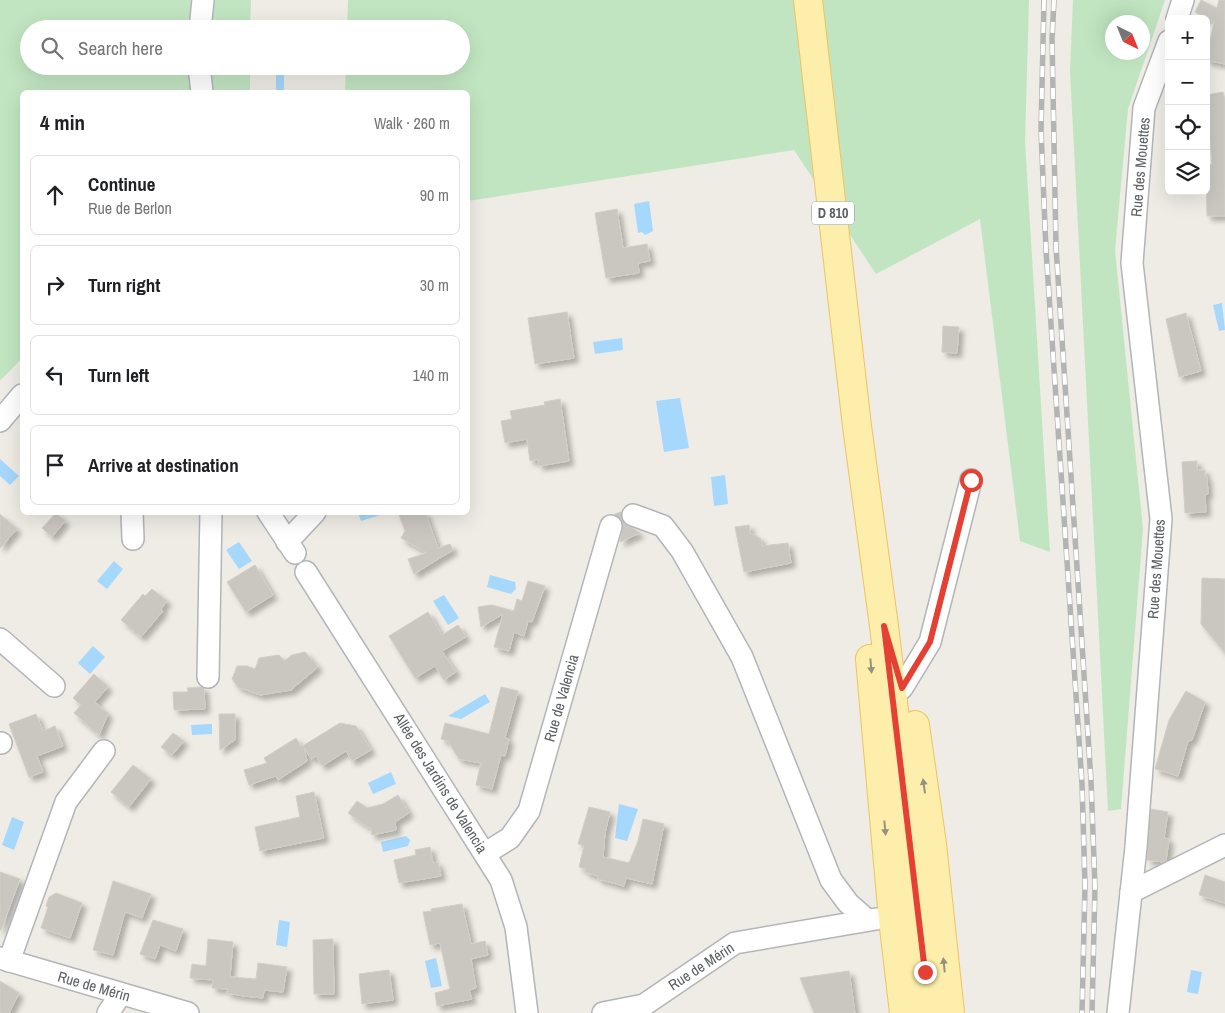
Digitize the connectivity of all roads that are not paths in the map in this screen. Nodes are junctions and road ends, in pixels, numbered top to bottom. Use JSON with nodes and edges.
{"nodes":[{"id":1,"x":203,"y":0,"type":"edge"},
{"id":2,"x":808,"y":0,"type":"edge"},
{"id":3,"x":1183,"y":0,"type":"edge"},
{"id":4,"x":1178,"y":15,"type":"edge"},
{"id":5,"x":201,"y":20,"type":"edge"},
{"id":6,"x":1165,"y":52,"type":"edge"},
{"id":7,"x":200,"y":75,"type":"edge"},
{"id":8,"x":202,"y":90,"type":"edge"},
{"id":9,"x":20,"y":397,"type":"edge"},
{"id":10,"x":0,"y":421,"type":"edge"},
{"id":11,"x":857,"y":426,"type":"junction"},
{"id":12,"x":971,"y":480,"type":"dead end"},
{"id":13,"x":132,"y":515,"type":"edge"},
{"id":14,"x":211,"y":515,"type":"edge"},
{"id":15,"x":270,"y":515,"type":"edge"},
{"id":16,"x":313,"y":515,"type":"edge"},
{"id":17,"x":633,"y":515,"type":"dead end"},
{"id":18,"x":611,"y":526,"type":"dead end"},
{"id":19,"x":133,"y":539,"type":"dead end"},
{"id":20,"x":306,"y":572,"type":"dead end"},
{"id":21,"x":884,"y":626,"type":"junction"},
{"id":22,"x":0,"y":639,"type":"edge"},
{"id":23,"x":208,"y":677,"type":"dead end"},
{"id":24,"x":54,"y":686,"type":"dead end"},
{"id":25,"x":902,"y":688,"type":"junction"},
{"id":26,"x":104,"y":751,"type":"dead end"},
{"id":27,"x":1225,"y":845,"type":"edge"},
{"id":28,"x":486,"y":853,"type":"junction"},
{"id":29,"x":1131,"y":892,"type":"junction"},
{"id":30,"x":893,"y":919,"type":"junction"},
{"id":31,"x":866,"y":920,"type":"junction"},
{"id":32,"x":4,"y":960,"type":"edge"},
{"id":33,"x":121,"y":994,"type":"junction"},
{"id":34,"x":108,"y":1013,"type":"edge"},
{"id":35,"x":188,"y":1013,"type":"edge"},
{"id":36,"x":527,"y":1013,"type":"edge"},
{"id":37,"x":603,"y":1013,"type":"edge"},
{"id":38,"x":904,"y":1013,"type":"edge"},
{"id":39,"x":930,"y":1013,"type":"edge"},
{"id":40,"x":950,"y":1013,"type":"edge"},
{"id":41,"x":1118,"y":1013,"type":"edge"}],
"edges":[{"from":1,"to":5,"type":"street"},
{"from":2,"to":11,"type":"main road","number":"D 810"},
{"from":3,"to":4,"type":"street"},
{"from":6,"to":29,"type":"street","name":"Rue des Mouettes"},
{"from":7,"to":8,"type":"street"},
{"from":9,"to":10,"type":"street"},
{"from":11,"to":21,"type":"main road","number":"D 810"},
{"from":11,"to":30,"type":"main road","one_way":true},
{"from":12,"to":25,"type":"street"},
{"from":13,"to":19,"type":"street"},
{"from":14,"to":23,"type":"street"},
{"from":15,"to":16,"type":"street"},
{"from":17,"to":31,"type":"street"},
{"from":18,"to":28,"type":"street","name":"Rue de Valencia"},
{"from":20,"to":28,"type":"street","name":"Allée des Jardins de Valencia"},
{"from":21,"to":25,"type":"main road"},
{"from":21,"to":39,"type":"main road","number":"D 810"},
{"from":22,"to":24,"type":"street"},
{"from":40,"to":25,"type":"main road","one_way":true},
{"from":26,"to":32,"type":"street"},
{"from":27,"to":29,"type":"street"},
{"from":28,"to":36,"type":"street","name":"Allée des Jardins de Valencia"},
{"from":29,"to":41,"type":"street","name":"Rue des Mouettes"},
{"from":30,"to":31,"type":"street","name":"Rue de Mérin"},
{"from":30,"to":38,"type":"main road"},
{"from":31,"to":37,"type":"street","name":"Rue de Mérin"},
{"from":32,"to":33,"type":"street","name":"Rue de Mérin"},
{"from":33,"to":34,"type":"street"},
{"from":33,"to":35,"type":"street","name":"Rue de Mérin"}]}
